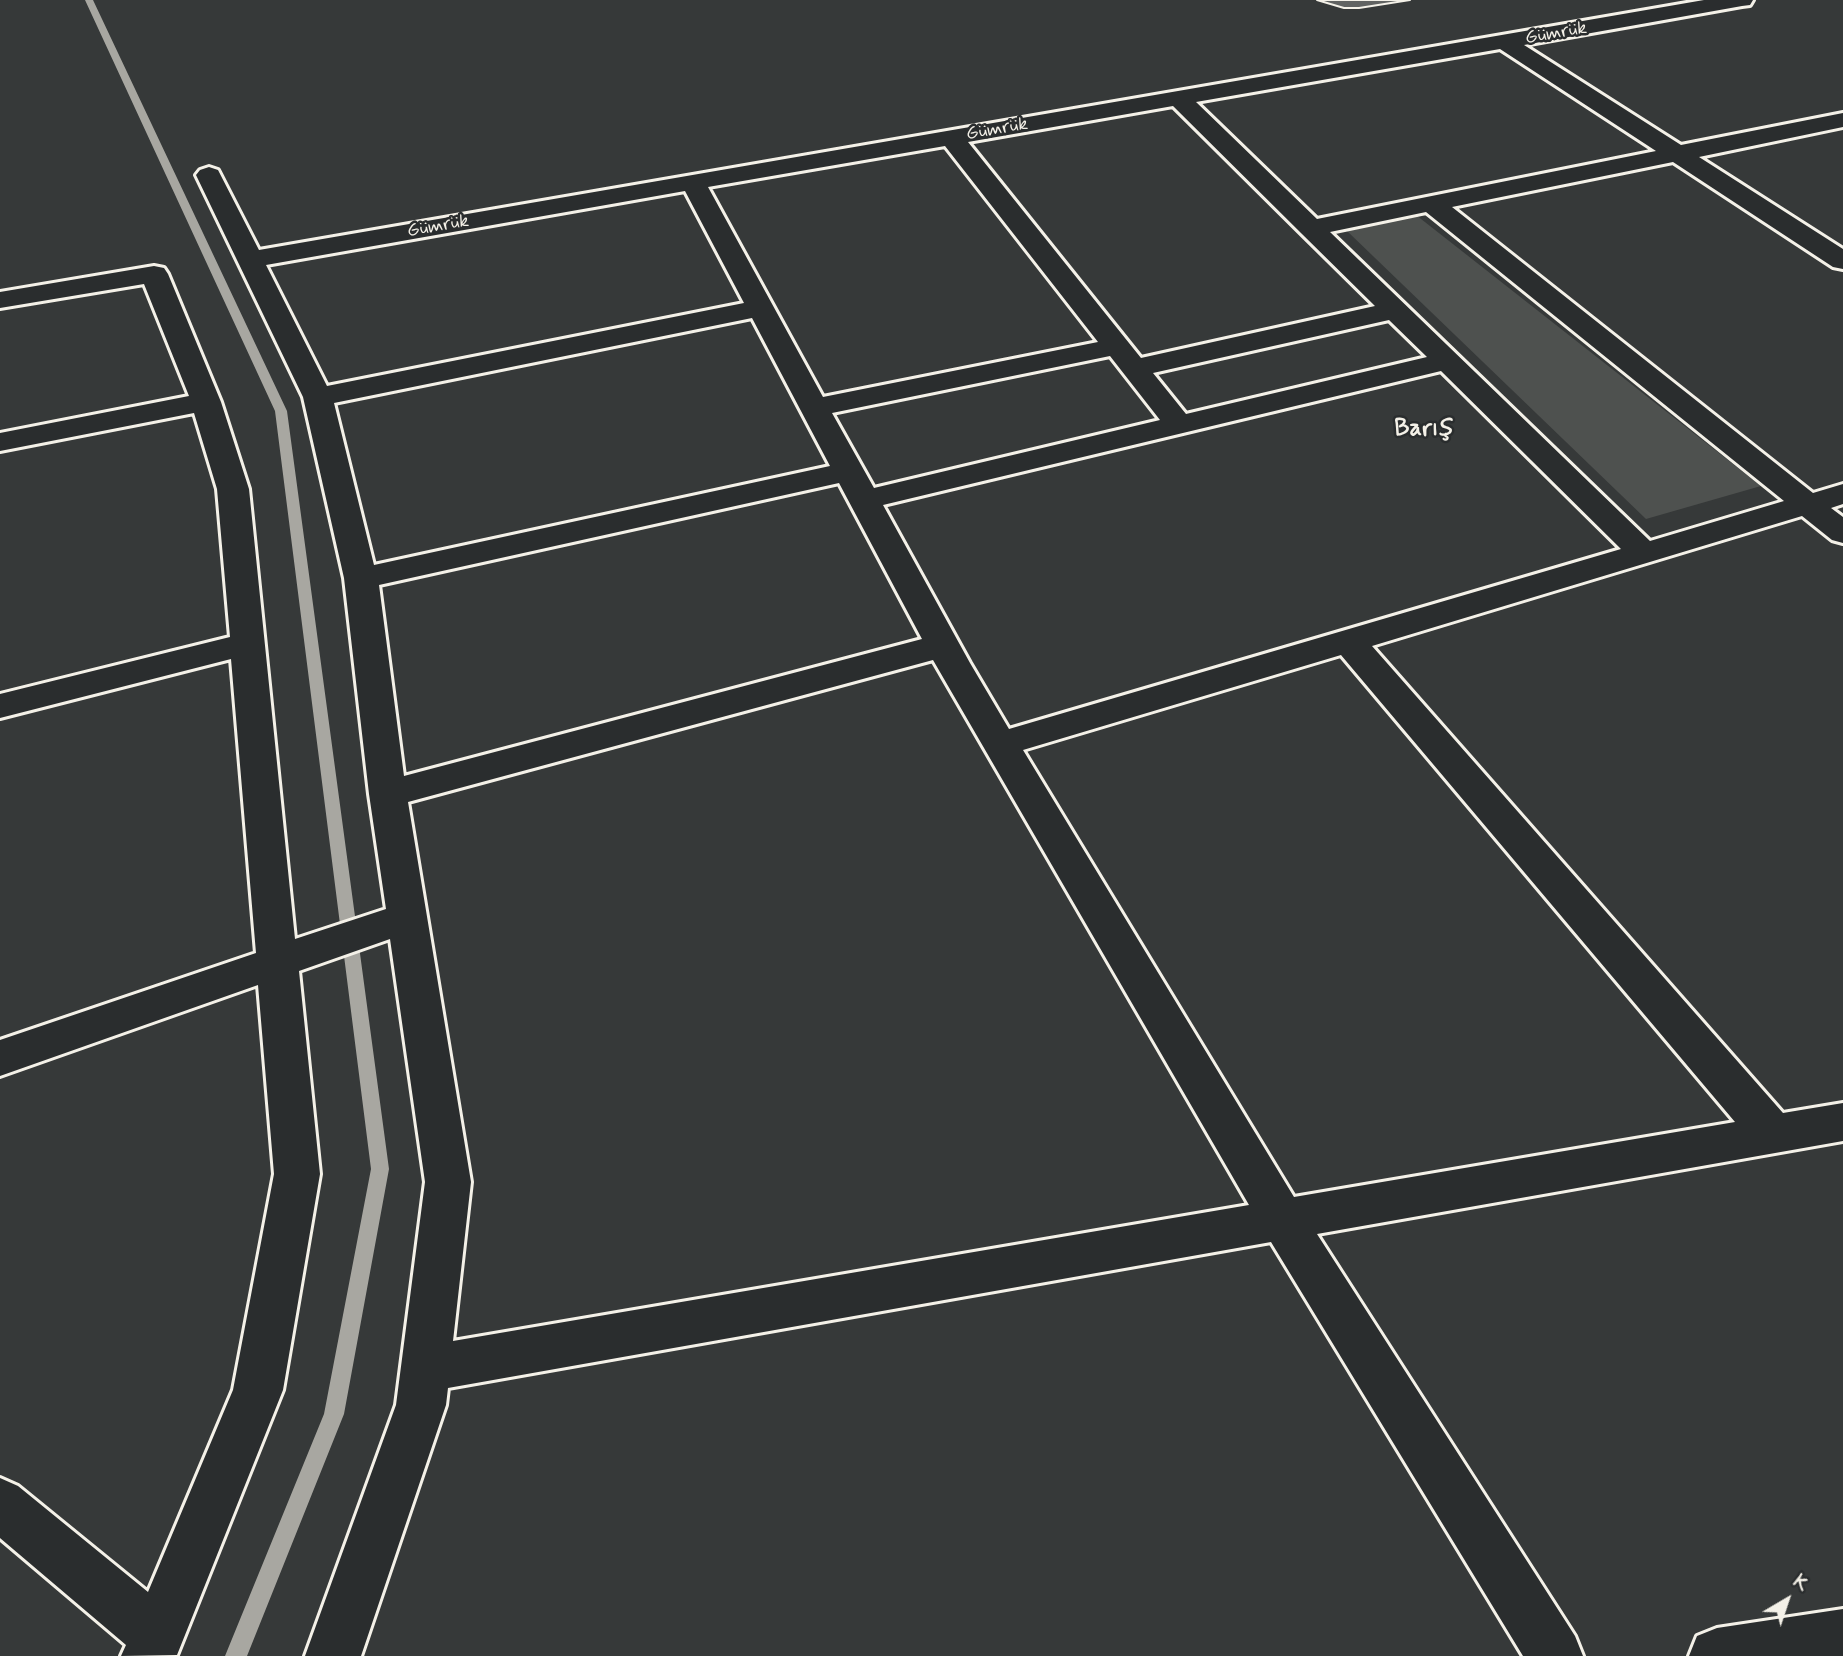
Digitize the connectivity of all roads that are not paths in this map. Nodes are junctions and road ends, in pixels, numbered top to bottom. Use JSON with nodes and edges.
{"nodes":[{"id":1,"x":1742,"y":0,"type":"edge"},
{"id":2,"x":1506,"y":43,"type":"junction"},
{"id":3,"x":1179,"y":99,"type":"junction"},
{"id":4,"x":1843,"y":120,"type":"edge"},
{"id":5,"x":952,"y":138,"type":"junction"},
{"id":6,"x":1679,"y":155,"type":"junction"},
{"id":7,"x":209,"y":175,"type":"dead end"},
{"id":8,"x":693,"y":183,"type":"junction"},
{"id":9,"x":1433,"y":205,"type":"junction"},
{"id":10,"x":1311,"y":228,"type":"junction"},
{"id":11,"x":252,"y":259,"type":"junction"},
{"id":12,"x":1843,"y":261,"type":"edge"},
{"id":13,"x":0,"y":300,"type":"edge"},
{"id":14,"x":761,"y":307,"type":"junction"},
{"id":15,"x":1395,"y":310,"type":"junction"},
{"id":16,"x":1128,"y":357,"type":"junction"},
{"id":17,"x":1447,"y":361,"type":"junction"},
{"id":18,"x":318,"y":397,"type":"junction"},
{"id":19,"x":206,"y":402,"type":"junction"},
{"id":20,"x":814,"y":408,"type":"junction"},
{"id":21,"x":1180,"y":425,"type":"junction"},
{"id":22,"x":0,"y":442,"type":"edge"},
{"id":23,"x":857,"y":486,"type":"junction"},
{"id":24,"x":1843,"y":494,"type":"edge"},
{"id":25,"x":1807,"y":505,"type":"junction"},
{"id":26,"x":1843,"y":533,"type":"edge"},
{"id":27,"x":1644,"y":553,"type":"junction"},
{"id":28,"x":361,"y":578,"type":"junction"},
{"id":29,"x":1348,"y":641,"type":"junction"},
{"id":30,"x":247,"y":643,"type":"junction"},
{"id":31,"x":943,"y":645,"type":"junction"},
{"id":32,"x":0,"y":706,"type":"edge"},
{"id":33,"x":1001,"y":744,"type":"junction"},
{"id":34,"x":388,"y":794,"type":"junction"},
{"id":35,"x":390,"y":923,"type":"junction"},
{"id":36,"x":278,"y":961,"type":"junction"},
{"id":37,"x":0,"y":1058,"type":"edge"},
{"id":38,"x":1843,"y":1122,"type":"edge"},
{"id":39,"x":1774,"y":1135,"type":"junction"},
{"id":40,"x":1282,"y":1219,"type":"junction"},
{"id":41,"x":426,"y":1368,"type":"junction"},
{"id":42,"x":0,"y":1504,"type":"edge"},
{"id":43,"x":1843,"y":1637,"type":"edge"},
{"id":44,"x":153,"y":1646,"type":"edge"},
{"id":45,"x":333,"y":1656,"type":"edge"},
{"id":46,"x":1555,"y":1656,"type":"edge"},
{"id":47,"x":1717,"y":1656,"type":"edge"}],
"edges":[{"from":1,"to":2,"type":"street","name":"Gümrük"},
{"from":2,"to":3,"type":"street","name":"Gümrük"},
{"from":2,"to":6,"type":"street"},
{"from":3,"to":5,"type":"street","name":"Gümrük"},
{"from":3,"to":10,"type":"street"},
{"from":4,"to":6,"type":"street"},
{"from":5,"to":8,"type":"street","name":"Gümrük"},
{"from":5,"to":16,"type":"street"},
{"from":6,"to":9,"type":"street"},
{"from":6,"to":12,"type":"street"},
{"from":7,"to":11,"type":"street"},
{"from":8,"to":11,"type":"street","name":"Gümrük"},
{"from":8,"to":14,"type":"street"},
{"from":9,"to":10,"type":"street"},
{"from":9,"to":25,"type":"street"},
{"from":10,"to":15,"type":"street"},
{"from":11,"to":18,"type":"street"},
{"from":13,"to":19,"type":"street"},
{"from":14,"to":18,"type":"street"},
{"from":14,"to":20,"type":"street"},
{"from":15,"to":16,"type":"street"},
{"from":15,"to":17,"type":"street"},
{"from":16,"to":20,"type":"street"},
{"from":16,"to":21,"type":"street"},
{"from":17,"to":21,"type":"street"},
{"from":17,"to":27,"type":"street"},
{"from":18,"to":28,"type":"street"},
{"from":19,"to":22,"type":"street"},
{"from":19,"to":30,"type":"street"},
{"from":20,"to":23,"type":"street"},
{"from":21,"to":23,"type":"street"},
{"from":23,"to":28,"type":"street"},
{"from":23,"to":31,"type":"street"},
{"from":24,"to":25,"type":"street"},
{"from":25,"to":26,"type":"street"},
{"from":25,"to":27,"type":"street"},
{"from":27,"to":29,"type":"street"},
{"from":28,"to":34,"type":"street"},
{"from":29,"to":33,"type":"street"},
{"from":29,"to":39,"type":"street"},
{"from":30,"to":32,"type":"street"},
{"from":30,"to":36,"type":"street"},
{"from":31,"to":33,"type":"street"},
{"from":31,"to":34,"type":"street"},
{"from":33,"to":40,"type":"street"},
{"from":34,"to":35,"type":"street"},
{"from":35,"to":36,"type":"street"},
{"from":35,"to":41,"type":"street"},
{"from":36,"to":37,"type":"street"},
{"from":36,"to":44,"type":"street"},
{"from":38,"to":39,"type":"street"},
{"from":39,"to":40,"type":"street"},
{"from":40,"to":41,"type":"street"},
{"from":40,"to":46,"type":"street"},
{"from":41,"to":45,"type":"street"},
{"from":42,"to":44,"type":"street"},
{"from":43,"to":47,"type":"street"}]}
